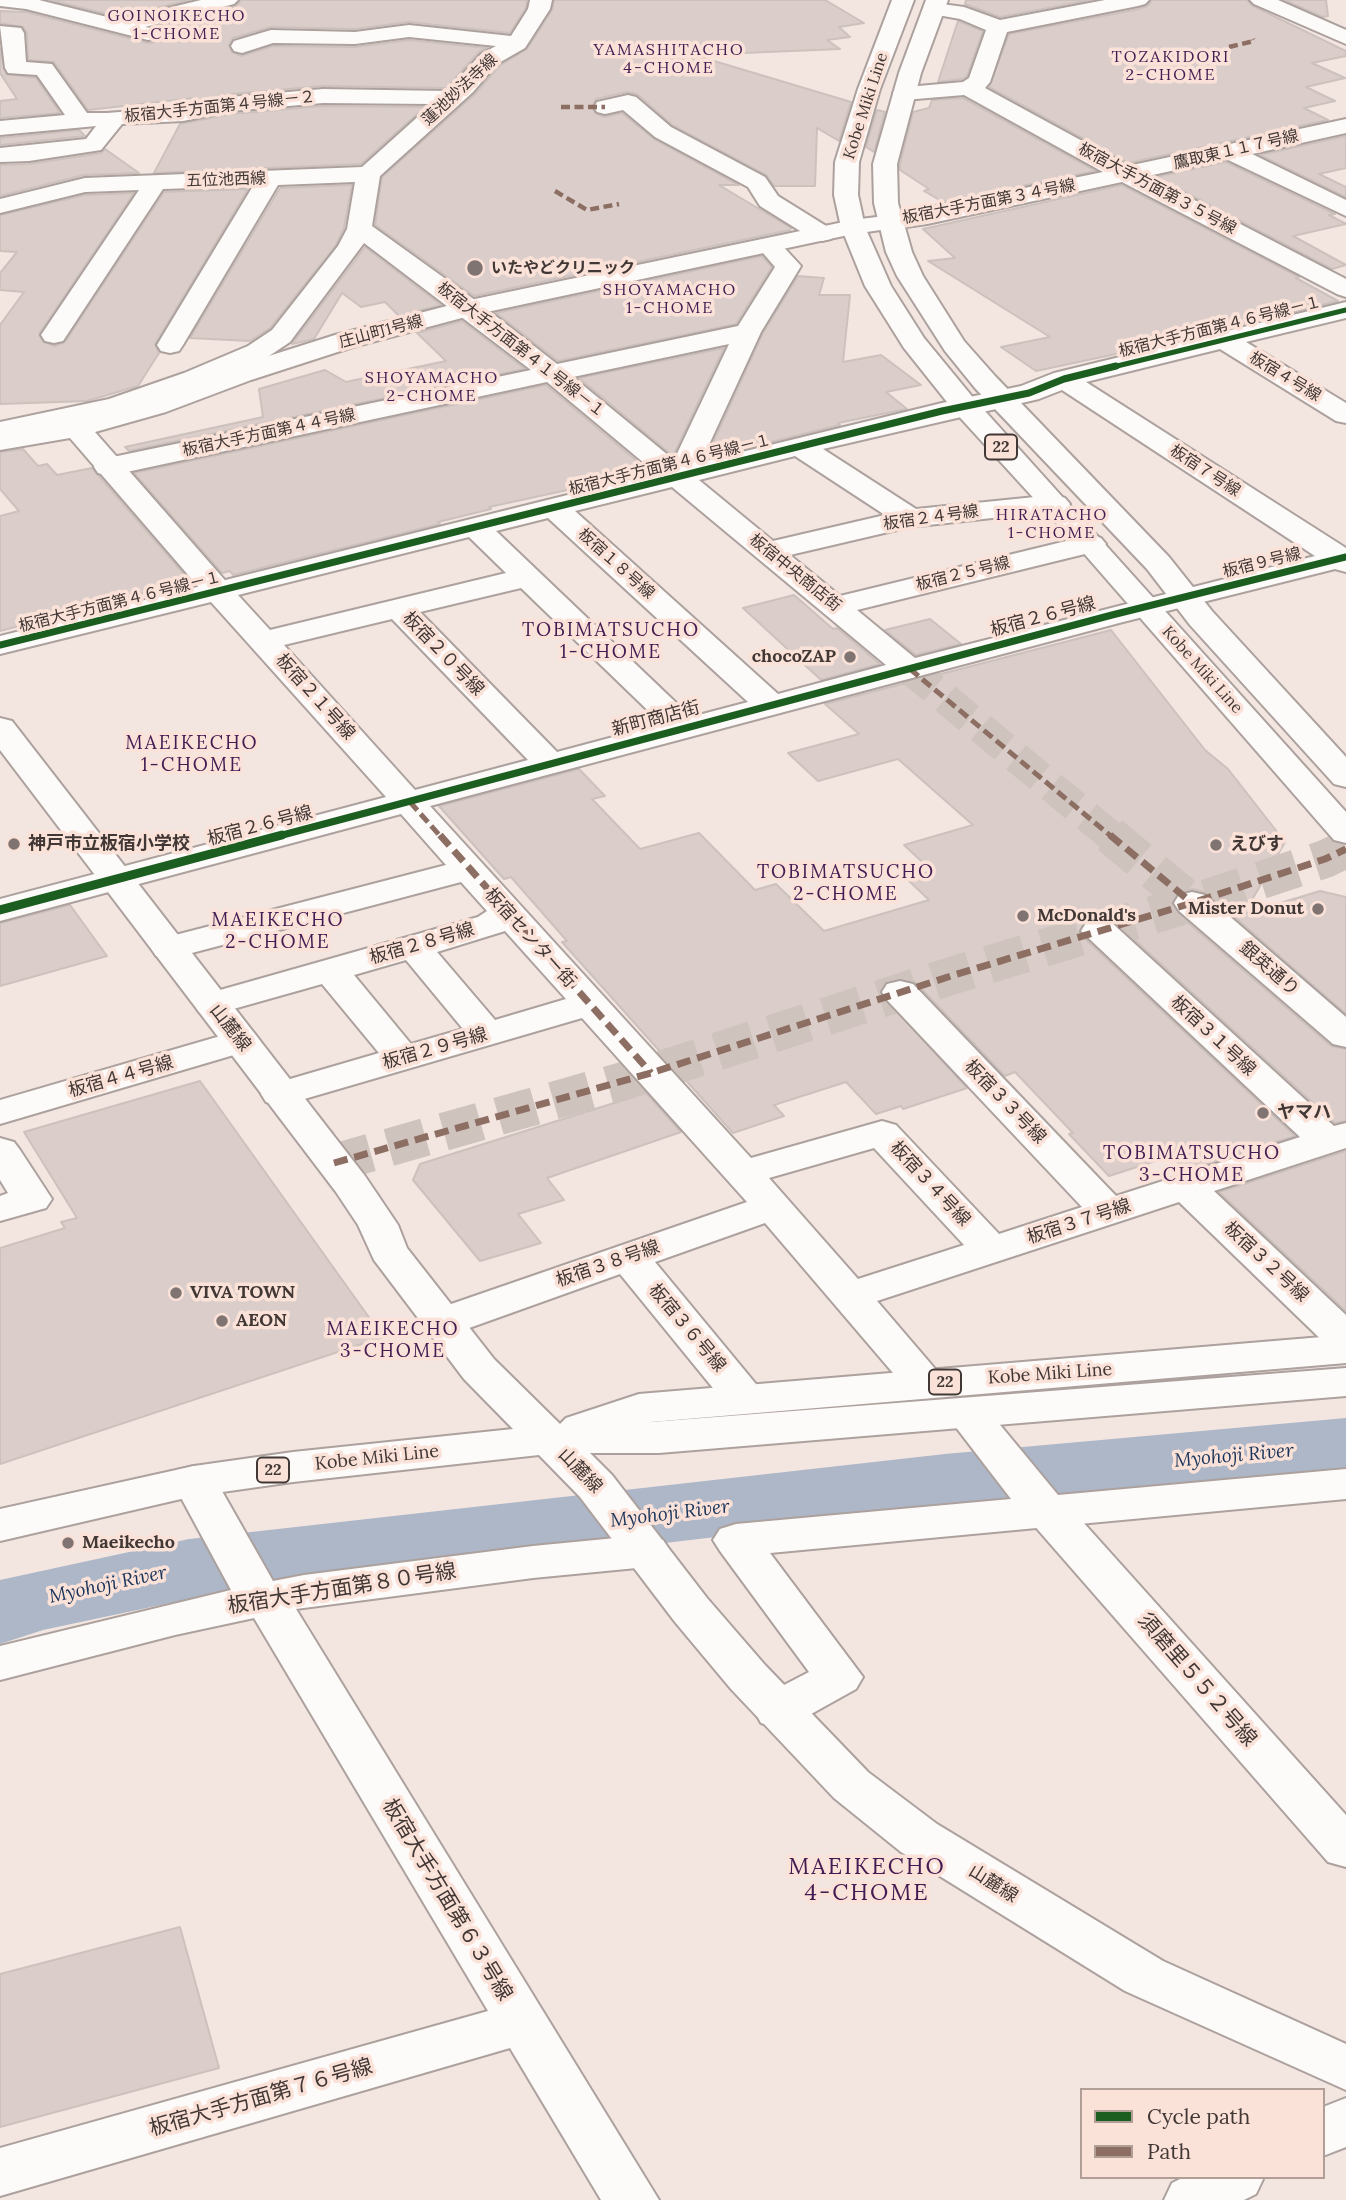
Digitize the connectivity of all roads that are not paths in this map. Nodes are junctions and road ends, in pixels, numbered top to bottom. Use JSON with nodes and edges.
{"nodes":[{"id":1,"x":0,"y":0,"type":"edge"},
{"id":2,"x":227,"y":0,"type":"edge"},
{"id":3,"x":541,"y":0,"type":"edge"},
{"id":4,"x":903,"y":0,"type":"edge"},
{"id":5,"x":1138,"y":0,"type":"edge"},
{"id":6,"x":1261,"y":0,"type":"edge"},
{"id":7,"x":107,"y":3,"type":"dead end"},
{"id":8,"x":935,"y":4,"type":"edge"},
{"id":9,"x":63,"y":14,"type":"junction"},
{"id":10,"x":118,"y":27,"type":"junction"},
{"id":11,"x":998,"y":27,"type":"junction"},
{"id":12,"x":148,"y":34,"type":"dead end"},
{"id":13,"x":355,"y":38,"type":"junction"},
{"id":14,"x":1346,"y":38,"type":"edge"},
{"id":15,"x":7,"y":42,"type":"edge"},
{"id":16,"x":517,"y":43,"type":"junction"},
{"id":17,"x":254,"y":50,"type":"dead end"},
{"id":18,"x":322,"y":52,"type":"junction"},
{"id":19,"x":295,"y":53,"type":"dead end"},
{"id":20,"x":345,"y":60,"type":"dead end"},
{"id":21,"x":968,"y":88,"type":"junction"},
{"id":22,"x":904,"y":93,"type":"junction"},
{"id":23,"x":453,"y":98,"type":"junction"},
{"id":24,"x":605,"y":107,"type":"dead end"},
{"id":25,"x":115,"y":118,"type":"junction"},
{"id":26,"x":80,"y":120,"type":"junction"},
{"id":27,"x":1346,"y":126,"type":"edge"},
{"id":28,"x":0,"y":128,"type":"edge"},
{"id":29,"x":1230,"y":152,"type":"junction"},
{"id":30,"x":0,"y":155,"type":"edge"},
{"id":31,"x":29,"y":155,"type":"junction"},
{"id":32,"x":368,"y":174,"type":"junction"},
{"id":33,"x":1127,"y":174,"type":"junction"},
{"id":34,"x":270,"y":178,"type":"junction"},
{"id":35,"x":156,"y":182,"type":"junction"},
{"id":36,"x":85,"y":186,"type":"junction"},
{"id":37,"x":0,"y":206,"type":"edge"},
{"id":38,"x":1344,"y":207,"type":"edge"},
{"id":39,"x":892,"y":222,"type":"junction"},
{"id":40,"x":853,"y":227,"type":"junction"},
{"id":41,"x":359,"y":229,"type":"junction"},
{"id":42,"x":822,"y":234,"type":"junction"},
{"id":43,"x":769,"y":246,"type":"junction"},
{"id":44,"x":1346,"y":289,"type":"edge"},
{"id":45,"x":470,"y":308,"type":"junction"},
{"id":46,"x":1346,"y":310,"type":"edge"},
{"id":47,"x":748,"y":332,"type":"junction"},
{"id":48,"x":54,"y":335,"type":"dead end"},
{"id":49,"x":1224,"y":340,"type":"junction"},
{"id":50,"x":170,"y":345,"type":"dead end"},
{"id":51,"x":552,"y":373,"type":"junction"},
{"id":52,"x":1064,"y":379,"type":"junction"},
{"id":53,"x":1003,"y":399,"type":"junction"},
{"id":54,"x":965,"y":406,"type":"junction"},
{"id":55,"x":1346,"y":415,"type":"edge"},
{"id":56,"x":77,"y":429,"type":"junction"},
{"id":57,"x":0,"y":430,"type":"edge"},
{"id":58,"x":0,"y":442,"type":"edge"},
{"id":59,"x":800,"y":447,"type":"junction"},
{"id":60,"x":108,"y":467,"type":"junction"},
{"id":61,"x":680,"y":477,"type":"junction"},
{"id":62,"x":1055,"y":504,"type":"junction"},
{"id":63,"x":555,"y":508,"type":"junction"},
{"id":64,"x":910,"y":518,"type":"junction"},
{"id":65,"x":476,"y":528,"type":"junction"},
{"id":66,"x":1091,"y":544,"type":"junction"},
{"id":67,"x":768,"y":551,"type":"junction"},
{"id":68,"x":1344,"y":559,"type":"edge"},
{"id":69,"x":527,"y":577,"type":"junction"},
{"id":70,"x":219,"y":592,"type":"junction"},
{"id":71,"x":1184,"y":597,"type":"junction"},
{"id":72,"x":835,"y":606,"type":"junction"},
{"id":73,"x":1145,"y":607,"type":"junction"},
{"id":74,"x":399,"y":608,"type":"junction"},
{"id":75,"x":263,"y":641,"type":"junction"},
{"id":76,"x":0,"y":645,"type":"edge"},
{"id":77,"x":910,"y":669,"type":"junction"},
{"id":78,"x":771,"y":705,"type":"junction"},
{"id":79,"x":0,"y":728,"type":"edge"},
{"id":80,"x":684,"y":728,"type":"junction"},
{"id":81,"x":550,"y":764,"type":"junction"},
{"id":82,"x":1346,"y":778,"type":"edge"},
{"id":83,"x":410,"y":803,"type":"junction"},
{"id":84,"x":1343,"y":825,"type":"edge"},
{"id":85,"x":469,"y":869,"type":"junction"},
{"id":86,"x":117,"y":880,"type":"junction"},
{"id":87,"x":1192,"y":903,"type":"tunnel mouth"},
{"id":88,"x":0,"y":910,"type":"edge"},
{"id":89,"x":507,"y":912,"type":"junction"},
{"id":90,"x":1099,"y":931,"type":"dead end"},
{"id":91,"x":414,"y":947,"type":"junction"},
{"id":92,"x":169,"y":948,"type":"junction"},
{"id":93,"x":330,"y":970,"type":"junction"},
{"id":94,"x":900,"y":992,"type":"dead end"},
{"id":95,"x":212,"y":1004,"type":"junction"},
{"id":96,"x":590,"y":1004,"type":"junction"},
{"id":97,"x":487,"y":1034,"type":"junction"},
{"id":98,"x":1346,"y":1036,"type":"edge"},
{"id":99,"x":241,"y":1041,"type":"junction"},
{"id":100,"x":402,"y":1058,"type":"junction"},
{"id":101,"x":279,"y":1094,"type":"junction"},
{"id":102,"x":0,"y":1112,"type":"edge"},
{"id":103,"x":1337,"y":1138,"type":"edge"},
{"id":104,"x":0,"y":1150,"type":"edge"},
{"id":105,"x":742,"y":1173,"type":"junction"},
{"id":106,"x":1185,"y":1186,"type":"junction"},
{"id":107,"x":773,"y":1207,"type":"junction"},
{"id":108,"x":0,"y":1209,"type":"edge"},
{"id":109,"x":1110,"y":1212,"type":"junction"},
{"id":110,"x":992,"y":1250,"type":"junction"},
{"id":111,"x":628,"y":1258,"type":"junction"},
{"id":112,"x":852,"y":1295,"type":"junction"},
{"id":113,"x":443,"y":1322,"type":"junction"},
{"id":114,"x":1346,"y":1339,"type":"edge"},
{"id":115,"x":1346,"y":1349,"type":"edge"},
{"id":116,"x":1346,"y":1382,"type":"edge"},
{"id":117,"x":926,"y":1384,"type":"junction"},
{"id":118,"x":745,"y":1399,"type":"junction"},
{"id":119,"x":980,"y":1429,"type":"junction"},
{"id":120,"x":549,"y":1439,"type":"junction"},
{"id":121,"x":194,"y":1481,"type":"junction"},
{"id":122,"x":1346,"y":1484,"type":"edge"},
{"id":123,"x":1040,"y":1503,"type":"junction"},
{"id":124,"x":0,"y":1525,"type":"edge"},
{"id":125,"x":644,"y":1547,"type":"junction"},
{"id":126,"x":260,"y":1595,"type":"junction"},
{"id":127,"x":0,"y":1663,"type":"edge"},
{"id":128,"x":778,"y":1710,"type":"junction"},
{"id":129,"x":1346,"y":1848,"type":"edge"},
{"id":130,"x":521,"y":2023,"type":"junction"},
{"id":131,"x":1346,"y":2068,"type":"edge"},
{"id":132,"x":1346,"y":2121,"type":"edge"},
{"id":133,"x":1325,"y":2132,"type":"edge"},
{"id":134,"x":0,"y":2172,"type":"edge"},
{"id":135,"x":1232,"y":2179,"type":"edge"},
{"id":136,"x":631,"y":2200,"type":"edge"},
{"id":137,"x":1192,"y":2200,"type":"edge"}],
"edges":[{"from":1,"to":9,"type":"street"},
{"from":2,"to":10,"type":"street"},
{"from":3,"to":16,"type":"street","name":"蓮池妙法寺線"},
{"from":4,"to":40,"type":"street","name":"Kobe Miki Line","number":"22"},
{"from":5,"to":11,"type":"street"},
{"from":6,"to":14,"type":"street"},
{"from":7,"to":9,"type":"street"},
{"from":8,"to":11,"type":"street"},
{"from":8,"to":22,"type":"street","name":"Kobe Miki Line","number":"22"},
{"from":9,"to":10,"type":"street"},
{"from":10,"to":12,"type":"street"},
{"from":11,"to":21,"type":"street"},
{"from":13,"to":16,"type":"street"},
{"from":13,"to":17,"type":"street"},
{"from":13,"to":18,"type":"street"},
{"from":15,"to":26,"type":"street"},
{"from":16,"to":23,"type":"street","name":"蓮池妙法寺線"},
{"from":18,"to":19,"type":"street"},
{"from":18,"to":20,"type":"street"},
{"from":21,"to":22,"type":"street"},
{"from":21,"to":33,"type":"street","name":"板宿大手方面第３５号線"},
{"from":22,"to":39,"type":"street","name":"Kobe Miki Line","number":"22"},
{"from":23,"to":25,"type":"street","name":"板宿大手方面第４号線－２"},
{"from":23,"to":32,"type":"street","name":"蓮池妙法寺線"},
{"from":24,"to":42,"type":"street"},
{"from":25,"to":26,"type":"street"},
{"from":25,"to":31,"type":"street","name":"板宿大手方面第４号線－２"},
{"from":26,"to":28,"type":"street"},
{"from":27,"to":29,"type":"street","name":"鷹取東１１７号線"},
{"from":29,"to":33,"type":"street","name":"鷹取東１１７号線"},
{"from":29,"to":38,"type":"street"},
{"from":30,"to":31,"type":"street","name":"板宿大手方面第４号線－２"},
{"from":31,"to":36,"type":"street"},
{"from":32,"to":34,"type":"street","name":"五位池西線"},
{"from":32,"to":41,"type":"street"},
{"from":33,"to":39,"type":"street","name":"板宿大手方面第３４号線"},
{"from":33,"to":44,"type":"street","name":"板宿大手方面第３５号線"},
{"from":34,"to":35,"type":"street","name":"五位池西線"},
{"from":34,"to":50,"type":"street"},
{"from":35,"to":36,"type":"street","name":"五位池西線"},
{"from":35,"to":48,"type":"street"},
{"from":36,"to":37,"type":"street","name":"五位池西線"},
{"from":39,"to":40,"type":"street","name":"板宿大手方面第３４号線"},
{"from":39,"to":53,"type":"street","name":"Kobe Miki Line","number":"22"},
{"from":40,"to":42,"type":"street","name":"板宿大手方面第３４号線"},
{"from":40,"to":54,"type":"street","name":"Kobe Miki Line","number":"22"},
{"from":41,"to":45,"type":"street","name":"板宿大手方面第４１号線－１"},
{"from":41,"to":57,"type":"street"},
{"from":42,"to":43,"type":"street","name":"庄山町1号線"},
{"from":43,"to":45,"type":"street","name":"庄山町1号線"},
{"from":43,"to":47,"type":"street"},
{"from":45,"to":51,"type":"street","name":"板宿大手方面第４１号線－１"},
{"from":45,"to":56,"type":"street","name":"庄山町1号線"},
{"from":46,"to":49,"type":"street","name":"板宿大手方面第４６号線－１"},
{"from":47,"to":51,"type":"street","name":"板宿大手方面第４４号線"},
{"from":47,"to":61,"type":"street"},
{"from":49,"to":52,"type":"street","name":"板宿大手方面第４６号線－１"},
{"from":49,"to":55,"type":"street","name":"板宿４号線"},
{"from":51,"to":60,"type":"street","name":"板宿大手方面第４４号線"},
{"from":51,"to":61,"type":"street","name":"板宿大手方面第４１号線－１"},
{"from":52,"to":53,"type":"street","name":"板宿大手方面第４６号線－１"},
{"from":52,"to":68,"type":"street","name":"板宿７号線"},
{"from":53,"to":54,"type":"street","name":"板宿大手方面第４６号線－１"},
{"from":53,"to":71,"type":"street","name":"Kobe Miki Line","number":"22"},
{"from":54,"to":59,"type":"street","name":"板宿大手方面第４６号線－１"},
{"from":54,"to":62,"type":"street","name":"Kobe Miki Line","number":"22"},
{"from":56,"to":58,"type":"street","name":"庄山町1号線"},
{"from":56,"to":60,"type":"street","name":"板宿２１号線"},
{"from":59,"to":61,"type":"street","name":"板宿大手方面第４６号線－１"},
{"from":59,"to":64,"type":"street"},
{"from":60,"to":70,"type":"street","name":"板宿２１号線"},
{"from":61,"to":63,"type":"street","name":"板宿大手方面第４６号線－１"},
{"from":61,"to":67,"type":"street","name":"板宿中央商店街"},
{"from":62,"to":64,"type":"street","name":"板宿２４号線"},
{"from":62,"to":66,"type":"street","name":"Kobe Miki Line","number":"22"},
{"from":63,"to":65,"type":"street","name":"板宿大手方面第４６号線－１"},
{"from":63,"to":78,"type":"street","name":"板宿１８号線"},
{"from":64,"to":67,"type":"street","name":"板宿２４号線"},
{"from":65,"to":69,"type":"street"},
{"from":65,"to":70,"type":"street","name":"板宿大手方面第４６号線－１"},
{"from":66,"to":72,"type":"street","name":"板宿２５号線"},
{"from":66,"to":73,"type":"street","name":"Kobe Miki Line","number":"22"},
{"from":67,"to":72,"type":"street","name":"板宿中央商店街"},
{"from":68,"to":71,"type":"street","name":"板宿９号線"},
{"from":69,"to":74,"type":"street","name":"板宿２０号線"},
{"from":69,"to":80,"type":"street"},
{"from":70,"to":75,"type":"street","name":"板宿２１号線"},
{"from":70,"to":76,"type":"street","name":"板宿大手方面第４６号線－１"},
{"from":71,"to":73,"type":"street","name":"板宿２６号線"},
{"from":71,"to":82,"type":"street","number":"22"},
{"from":72,"to":77,"type":"street","name":"板宿中央商店街"},
{"from":73,"to":77,"type":"street","name":"板宿２６号線"},
{"from":73,"to":84,"type":"street","name":"Kobe Miki Line","number":"22"},
{"from":74,"to":75,"type":"street"},
{"from":74,"to":81,"type":"street","name":"板宿２０号線"},
{"from":75,"to":83,"type":"street","name":"板宿２１号線"},
{"from":77,"to":78,"type":"street","name":"新町商店街"},
{"from":78,"to":80,"type":"street","name":"新町商店街"},
{"from":79,"to":86,"type":"street","name":"山麓線"},
{"from":80,"to":81,"type":"street","name":"新町商店街"},
{"from":81,"to":83,"type":"street","name":"新町商店街"},
{"from":83,"to":85,"type":"street","name":"板宿センター街"},
{"from":83,"to":86,"type":"street","name":"板宿２６号線"},
{"from":85,"to":89,"type":"street","name":"板宿センター街"},
{"from":85,"to":92,"type":"street"},
{"from":86,"to":88,"type":"street","name":"板宿２６号線"},
{"from":86,"to":92,"type":"street","name":"山麓線"},
{"from":87,"to":98,"type":"street","name":"銀英通り"},
{"from":89,"to":91,"type":"street","name":"板宿２８号線"},
{"from":89,"to":96,"type":"street","name":"板宿センター街"},
{"from":90,"to":103,"type":"street","name":"板宿３１号線"},
{"from":91,"to":93,"type":"street","name":"板宿２８号線"},
{"from":91,"to":97,"type":"street"},
{"from":92,"to":95,"type":"street","name":"山麓線"},
{"from":93,"to":95,"type":"street","name":"板宿２８号線"},
{"from":93,"to":100,"type":"street"},
{"from":94,"to":109,"type":"street","name":"板宿３３号線"},
{"from":95,"to":99,"type":"street","name":"山麓線"},
{"from":96,"to":97,"type":"street","name":"板宿２９号線"},
{"from":96,"to":105,"type":"street","name":"板宿センター街"},
{"from":97,"to":100,"type":"street","name":"板宿２９号線"},
{"from":99,"to":101,"type":"street","name":"山麓線"},
{"from":99,"to":102,"type":"street","name":"板宿４４号線"},
{"from":100,"to":101,"type":"street","name":"板宿２９号線"},
{"from":101,"to":113,"type":"street","name":"山麓線"},
{"from":103,"to":106,"type":"street","name":"板宿３７号線"},
{"from":104,"to":108,"type":"street"},
{"from":105,"to":107,"type":"street","name":"板宿センター街"},
{"from":105,"to":110,"type":"street","name":"板宿３４号線"},
{"from":106,"to":109,"type":"street","name":"板宿３７号線"},
{"from":106,"to":114,"type":"street","name":"板宿３２号線"},
{"from":107,"to":111,"type":"street","name":"板宿３８号線"},
{"from":107,"to":112,"type":"street","name":"板宿センター街"},
{"from":109,"to":110,"type":"street","name":"板宿３７号線"},
{"from":110,"to":112,"type":"street","name":"板宿３７号線"},
{"from":111,"to":113,"type":"street","name":"板宿３８号線"},
{"from":111,"to":118,"type":"street","name":"板宿３６号線"},
{"from":112,"to":117,"type":"street","name":"板宿センター街"},
{"from":113,"to":120,"type":"street","name":"山麓線"},
{"from":115,"to":117,"type":"street","name":"Kobe Miki Line","number":"22"},
{"from":116,"to":119,"type":"street","name":"Kobe Miki Line","number":"22"},
{"from":117,"to":118,"type":"street","name":"Kobe Miki Line","number":"22"},
{"from":118,"to":120,"type":"street","name":"Kobe Miki Line","number":"22"},
{"from":119,"to":120,"type":"street","name":"Kobe Miki Line","number":"22"},
{"from":119,"to":123,"type":"street","name":"須磨里５５２号線"},
{"from":120,"to":121,"type":"street","name":"Kobe Miki Line","number":"22"},
{"from":120,"to":125,"type":"street","name":"山麓線"},
{"from":121,"to":124,"type":"street","name":"Kobe Miki Line","number":"22"},
{"from":121,"to":126,"type":"street","name":"板宿大手方面第６３号線"},
{"from":122,"to":123,"type":"street"},
{"from":123,"to":128,"type":"street"},
{"from":123,"to":129,"type":"street","name":"須磨里５５２号線"},
{"from":125,"to":126,"type":"street","name":"板宿大手方面第８０号線"},
{"from":125,"to":128,"type":"street","name":"山麓線"},
{"from":126,"to":127,"type":"street","name":"板宿大手方面第８０号線"},
{"from":126,"to":130,"type":"street","name":"板宿大手方面第６３号線"},
{"from":128,"to":131,"type":"street","name":"山麓線"},
{"from":130,"to":134,"type":"street","name":"板宿大手方面第７６号線"},
{"from":130,"to":136,"type":"street","name":"板宿大手方面第６３号線"},
{"from":132,"to":133,"type":"street"},
{"from":135,"to":137,"type":"street"}]}
